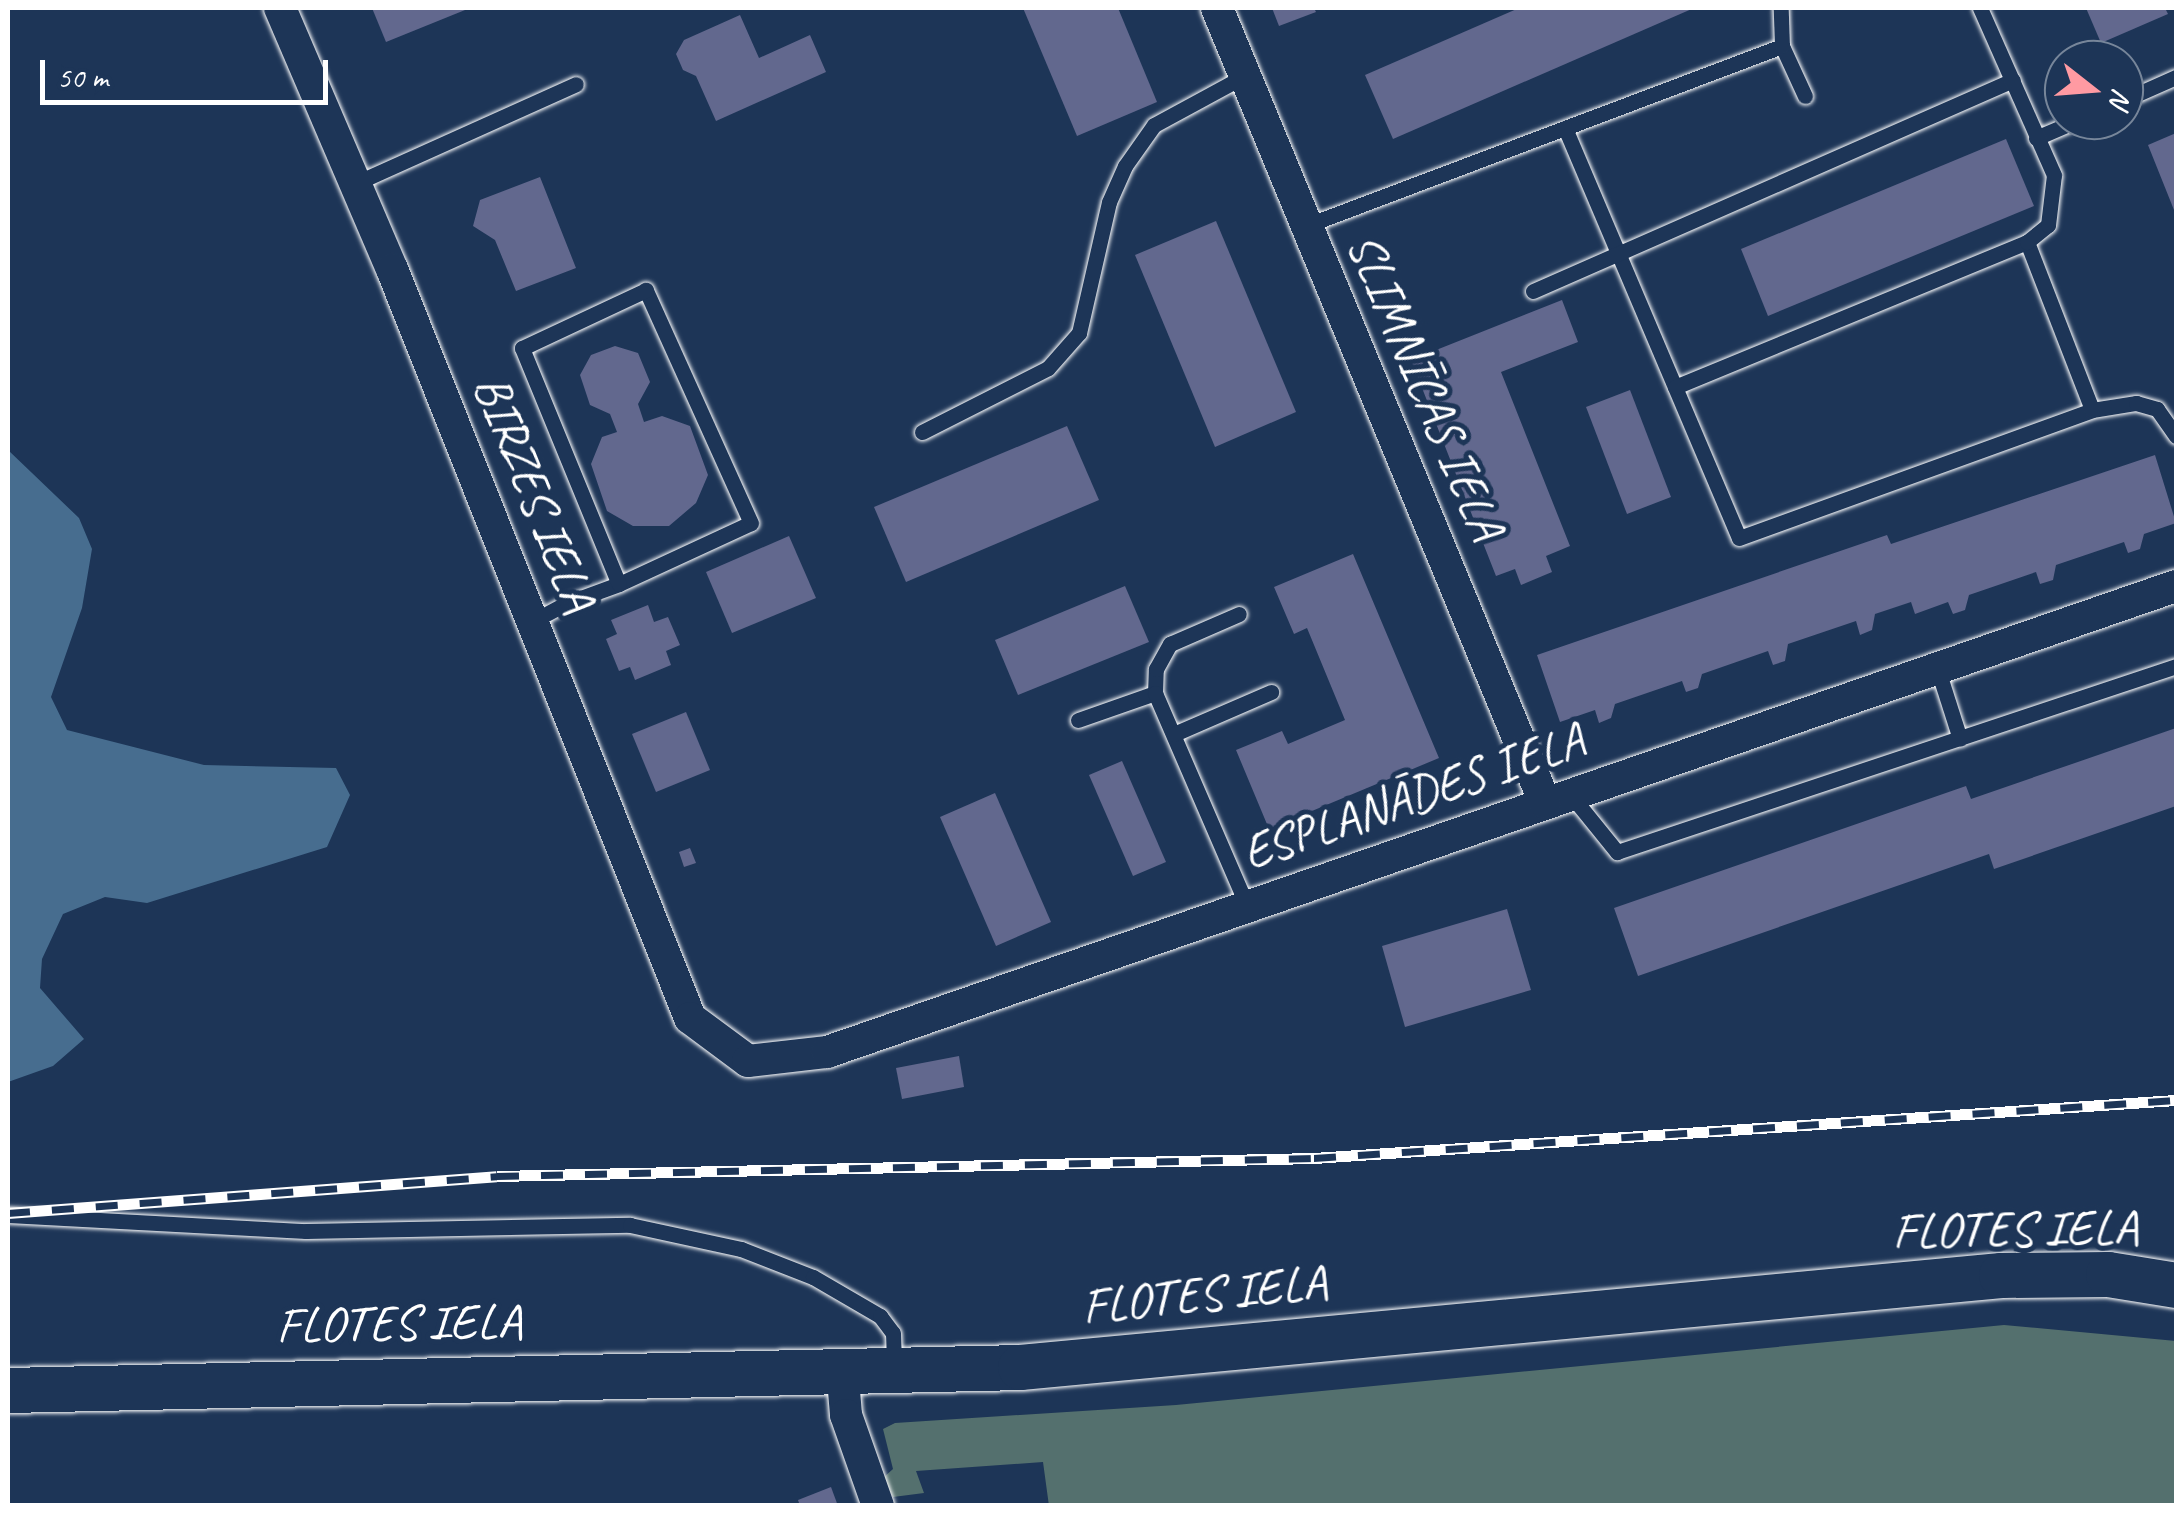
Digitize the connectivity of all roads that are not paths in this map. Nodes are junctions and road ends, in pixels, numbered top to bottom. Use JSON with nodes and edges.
{"nodes":[{"id":1,"x":280,"y":8,"type":"edge"},
{"id":2,"x":1217,"y":8,"type":"edge"},
{"id":3,"x":1781,"y":8,"type":"edge"},
{"id":4,"x":1980,"y":8,"type":"edge"},
{"id":5,"x":1782,"y":46,"type":"junction"},
{"id":6,"x":1246,"y":75,"type":"junction"},
{"id":7,"x":2176,"y":77,"type":"edge"},
{"id":8,"x":2013,"y":80,"type":"junction"},
{"id":9,"x":576,"y":84,"type":"dead end"},
{"id":10,"x":2144,"y":91,"type":"edge"},
{"id":11,"x":1805,"y":96,"type":"dead end"},
{"id":12,"x":1565,"y":128,"type":"junction"},
{"id":13,"x":2044,"y":135,"type":"edge"},
{"id":14,"x":2036,"y":138,"type":"junction"},
{"id":15,"x":356,"y":183,"type":"junction"},
{"id":16,"x":1306,"y":226,"type":"junction"},
{"id":17,"x":2027,"y":242,"type":"junction"},
{"id":18,"x":1616,"y":254,"type":"junction"},
{"id":19,"x":1533,"y":291,"type":"dead end"},
{"id":20,"x":1676,"y":388,"type":"junction"},
{"id":21,"x":2092,"y":410,"type":"junction"},
{"id":22,"x":922,"y":432,"type":"dead end"},
{"id":23,"x":2176,"y":436,"type":"edge"},
{"id":24,"x":618,"y":584,"type":"junction"},
{"id":25,"x":2176,"y":586,"type":"edge"},
{"id":26,"x":1238,"y":614,"type":"dead end"},
{"id":27,"x":532,"y":621,"type":"junction"},
{"id":28,"x":2176,"y":666,"type":"edge"},
{"id":29,"x":1938,"y":670,"type":"junction"},
{"id":30,"x":1271,"y":692,"type":"dead end"},
{"id":31,"x":1155,"y":693,"type":"junction"},
{"id":32,"x":1078,"y":720,"type":"dead end"},
{"id":33,"x":1174,"y":734,"type":"junction"},
{"id":34,"x":1960,"y":738,"type":"junction"},
{"id":35,"x":1557,"y":798,"type":"junction"},
{"id":36,"x":1248,"y":906,"type":"junction"},
{"id":37,"x":690,"y":1018,"type":"joint"},
{"id":38,"x":8,"y":1214,"type":"edge"},
{"id":39,"x":2176,"y":1285,"type":"edge"},
{"id":40,"x":894,"y":1366,"type":"junction"},
{"id":41,"x":842,"y":1367,"type":"junction"},
{"id":42,"x":8,"y":1390,"type":"edge"},
{"id":43,"x":878,"y":1506,"type":"edge"}],
"edges":[{"from":1,"to":15,"type":"street","name":"BIRZES IELA"},
{"from":2,"to":6,"type":"street","name":"SLIMNĪCAS IELA"},
{"from":3,"to":5,"type":"lane"},
{"from":4,"to":8,"type":"lane"},
{"from":5,"to":11,"type":"lane"},
{"from":5,"to":12,"type":"lane"},
{"from":6,"to":16,"type":"street","name":"SLIMNĪCAS IELA"},
{"from":6,"to":22,"type":"lane"},
{"from":7,"to":10,"type":"lane"},
{"from":8,"to":14,"type":"lane"},
{"from":8,"to":18,"type":"lane"},
{"from":9,"to":15,"type":"lane"},
{"from":12,"to":16,"type":"lane"},
{"from":12,"to":18,"type":"lane"},
{"from":13,"to":14,"type":"lane"},
{"from":14,"to":17,"type":"lane"},
{"from":15,"to":27,"type":"street","name":"BIRZES IELA"},
{"from":16,"to":35,"type":"street","name":"SLIMNĪCAS IELA"},
{"from":17,"to":20,"type":"lane"},
{"from":17,"to":21,"type":"lane"},
{"from":18,"to":19,"type":"lane"},
{"from":18,"to":20,"type":"lane"},
{"from":20,"to":21,"type":"lane"},
{"from":21,"to":23,"type":"lane"},
{"from":24,"to":24,"type":"lane"},
{"from":24,"to":27,"type":"lane"},
{"from":25,"to":29,"type":"street","name":"ESPLANĀDES IELA"},
{"from":26,"to":31,"type":"lane"},
{"from":27,"to":37,"type":"street","name":"BIRZES IELA"},
{"from":28,"to":34,"type":"lane"},
{"from":29,"to":34,"type":"lane"},
{"from":29,"to":35,"type":"street","name":"ESPLANĀDES IELA"},
{"from":30,"to":33,"type":"lane"},
{"from":31,"to":32,"type":"lane"},
{"from":31,"to":33,"type":"lane"},
{"from":33,"to":36,"type":"lane"},
{"from":34,"to":35,"type":"lane"},
{"from":35,"to":36,"type":"street","name":"ESPLANĀDES IELA"},
{"from":36,"to":37,"type":"street","name":"ESPLANĀDES IELA"},
{"from":38,"to":40,"type":"lane"},
{"from":39,"to":40,"type":"street","name":"FLOTES IELA"},
{"from":40,"to":41,"type":"street","name":"FLOTES IELA"},
{"from":41,"to":42,"type":"street","name":"FLOTES IELA"},
{"from":41,"to":43,"type":"street"}]}
